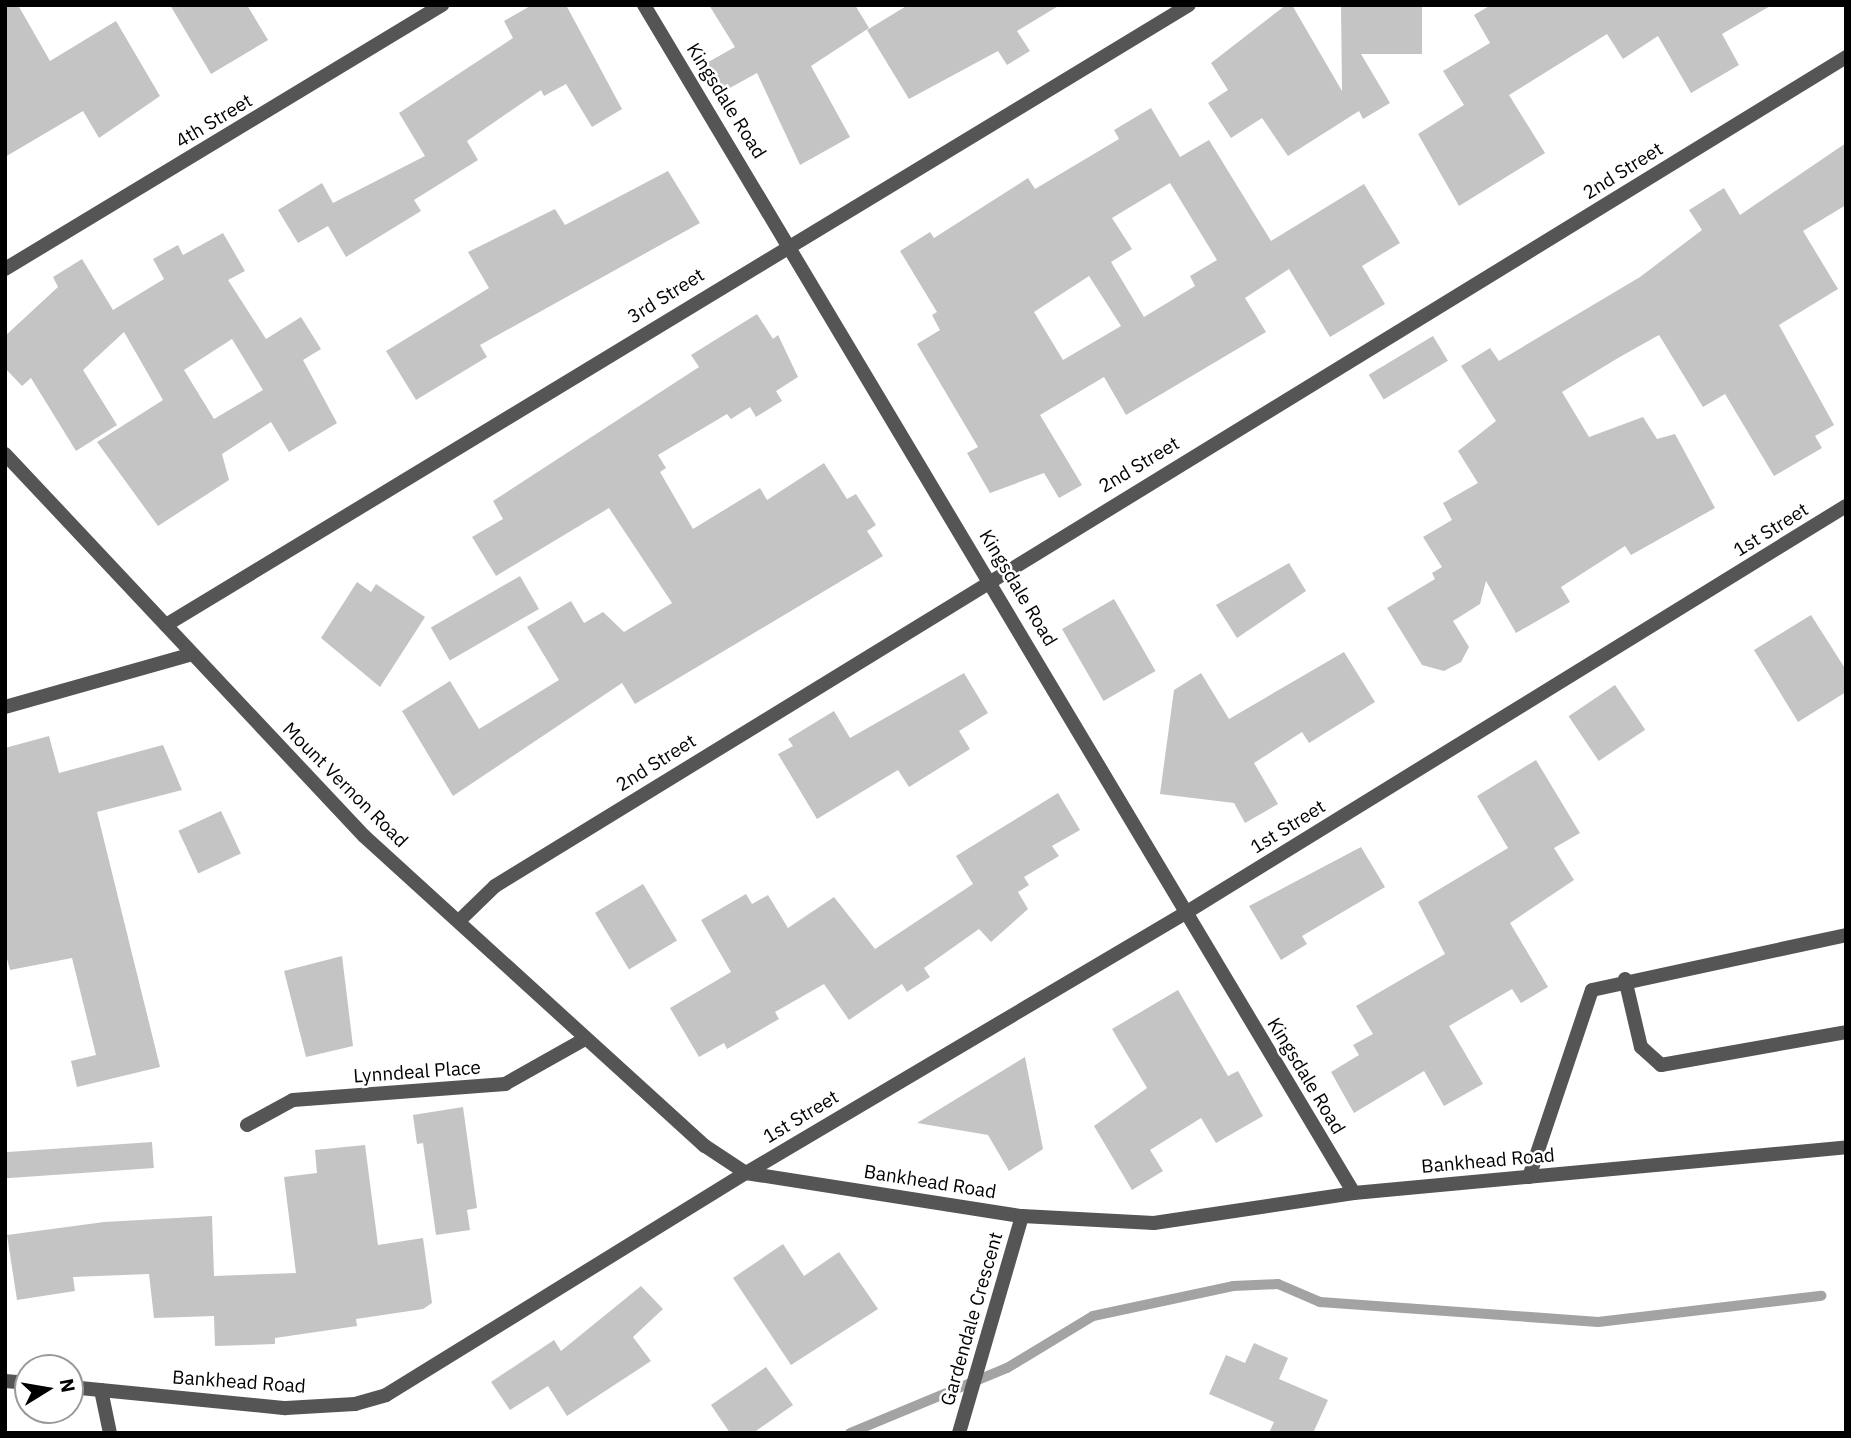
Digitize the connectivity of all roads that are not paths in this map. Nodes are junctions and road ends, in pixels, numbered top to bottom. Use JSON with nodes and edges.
{"nodes":[{"id":1,"x":442,"y":5,"type":"edge"},
{"id":2,"x":644,"y":5,"type":"edge"},
{"id":3,"x":1189,"y":5,"type":"edge"},
{"id":4,"x":1846,"y":57,"type":"edge"},
{"id":5,"x":791,"y":242,"type":"junction"},
{"id":6,"x":5,"y":269,"type":"edge"},
{"id":7,"x":5,"y":454,"type":"edge"},
{"id":8,"x":1846,"y":506,"type":"edge"},
{"id":9,"x":990,"y":579,"type":"junction"},
{"id":10,"x":166,"y":625,"type":"junction"},
{"id":11,"x":192,"y":654,"type":"junction"},
{"id":12,"x":5,"y":707,"type":"edge"},
{"id":13,"x":1187,"y":912,"type":"junction"},
{"id":14,"x":461,"y":919,"type":"junction"},
{"id":15,"x":1846,"y":935,"type":"edge"},
{"id":16,"x":1625,"y":979,"type":"junction"},
{"id":17,"x":1846,"y":1032,"type":"edge"},
{"id":18,"x":585,"y":1039,"type":"junction"},
{"id":19,"x":247,"y":1125,"type":"dead end"},
{"id":20,"x":1846,"y":1147,"type":"edge"},
{"id":21,"x":746,"y":1173,"type":"junction"},
{"id":22,"x":1529,"y":1177,"type":"junction"},
{"id":23,"x":1354,"y":1194,"type":"junction"},
{"id":24,"x":1022,"y":1216,"type":"junction"},
{"id":25,"x":84,"y":1388,"type":"edge"},
{"id":26,"x":101,"y":1390,"type":"junction"},
{"id":27,"x":110,"y":1433,"type":"edge"},
{"id":28,"x":959,"y":1433,"type":"edge"}],
"edges":[{"from":1,"to":6,"type":"street","name":"4th Street"},
{"from":2,"to":5,"type":"street","name":"Kingsdale Road"},
{"from":3,"to":5,"type":"street","name":"3rd Street"},
{"from":4,"to":9,"type":"street","name":"2nd Street"},
{"from":5,"to":9,"type":"street","name":"Kingsdale Road"},
{"from":5,"to":10,"type":"street","name":"3rd Street"},
{"from":7,"to":10,"type":"street","name":"Mount Vernon Road"},
{"from":8,"to":13,"type":"street","name":"1st Street"},
{"from":9,"to":13,"type":"street","name":"Kingsdale Road"},
{"from":9,"to":14,"type":"street","name":"2nd Street"},
{"from":10,"to":11,"type":"street","name":"Mount Vernon Road"},
{"from":11,"to":12,"type":"street"},
{"from":11,"to":14,"type":"street","name":"Mount Vernon Road"},
{"from":13,"to":21,"type":"street","name":"1st Street"},
{"from":13,"to":23,"type":"street","name":"Kingsdale Road"},
{"from":14,"to":18,"type":"street","name":"Mount Vernon Road"},
{"from":15,"to":16,"type":"street"},
{"from":16,"to":17,"type":"street"},
{"from":16,"to":22,"type":"street"},
{"from":18,"to":19,"type":"street","name":"Lynndeal Place"},
{"from":18,"to":21,"type":"street","name":"Mount Vernon Road"},
{"from":20,"to":22,"type":"street","name":"Bankhead Road"},
{"from":21,"to":24,"type":"street","name":"Bankhead Road"},
{"from":21,"to":26,"type":"street","name":"Bankhead Road"},
{"from":22,"to":23,"type":"street","name":"Bankhead Road"},
{"from":23,"to":24,"type":"street","name":"Bankhead Road"},
{"from":24,"to":28,"type":"street","name":"Gardendale Crescent"},
{"from":25,"to":26,"type":"street","name":"Bankhead Road"},
{"from":26,"to":27,"type":"street"}]}
